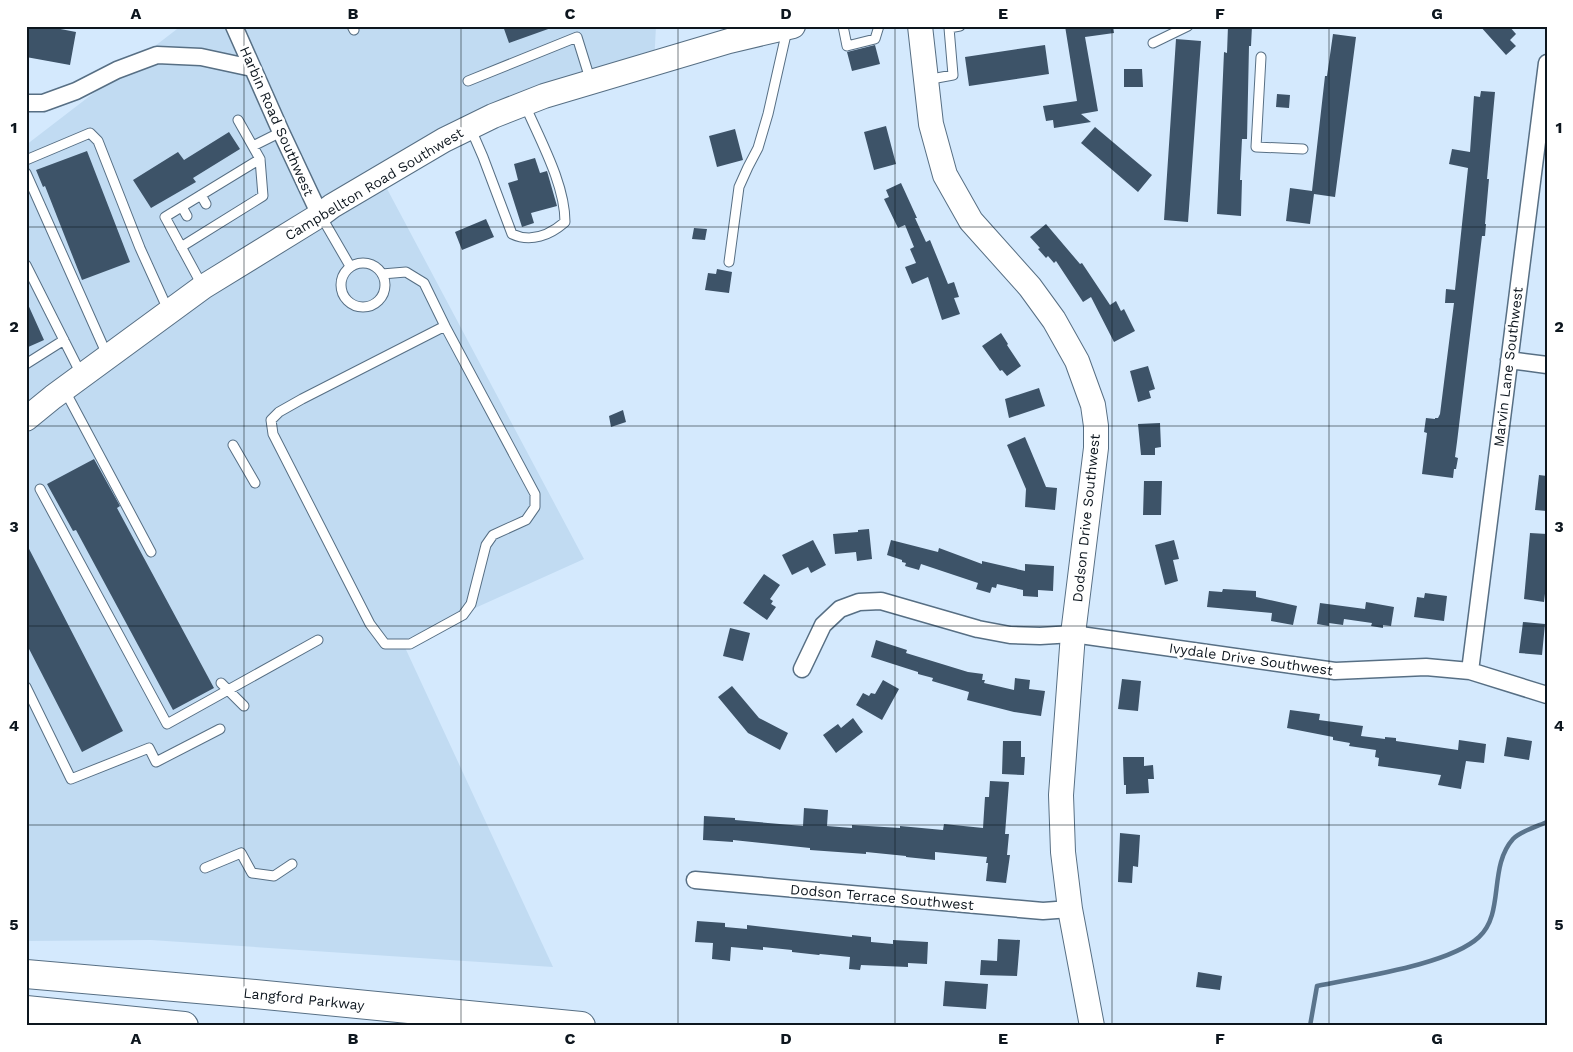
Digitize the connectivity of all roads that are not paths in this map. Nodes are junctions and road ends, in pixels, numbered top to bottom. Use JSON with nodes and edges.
{"nodes":[{"id":1,"x":234,"y":26,"type":"edge"},
{"id":2,"x":843,"y":26,"type":"edge"},
{"id":3,"x":879,"y":26,"type":"edge"},
{"id":4,"x":920,"y":26,"type":"edge"},
{"id":5,"x":960,"y":26,"type":"edge"},
{"id":6,"x":1188,"y":26,"type":"edge"},
{"id":7,"x":790,"y":27,"type":"edge"},
{"id":8,"x":1153,"y":43,"type":"dead end"},
{"id":9,"x":1261,"y":57,"type":"dead end"},
{"id":10,"x":1547,"y":63,"type":"edge"},
{"id":11,"x":252,"y":68,"type":"junction"},
{"id":12,"x":468,"y":80,"type":"dead end"},
{"id":13,"x":926,"y":80,"type":"junction"},
{"id":14,"x":591,"y":82,"type":"junction"},
{"id":15,"x":26,"y":103,"type":"edge"},
{"id":16,"x":524,"y":103,"type":"junction"},
{"id":17,"x":238,"y":120,"type":"dead end"},
{"id":18,"x":470,"y":127,"type":"junction"},
{"id":19,"x":281,"y":132,"type":"junction"},
{"id":20,"x":254,"y":146,"type":"junction"},
{"id":21,"x":1303,"y":149,"type":"dead end"},
{"id":22,"x":260,"y":159,"type":"junction"},
{"id":23,"x":26,"y":160,"type":"edge"},
{"id":24,"x":26,"y":174,"type":"edge"},
{"id":25,"x":201,"y":195,"type":"junction"},
{"id":26,"x":206,"y":204,"type":"dead end"},
{"id":27,"x":182,"y":207,"type":"junction"},
{"id":28,"x":320,"y":215,"type":"junction"},
{"id":29,"x":187,"y":216,"type":"dead end"},
{"id":30,"x":181,"y":247,"type":"junction"},
{"id":31,"x":728,"y":262,"type":"dead end"},
{"id":32,"x":26,"y":265,"type":"edge"},
{"id":33,"x":350,"y":266,"type":"junction"},
{"id":34,"x":382,"y":274,"type":"junction"},
{"id":35,"x":203,"y":287,"type":"junction"},
{"id":36,"x":169,"y":312,"type":"junction"},
{"id":37,"x":445,"y":326,"type":"junction"},
{"id":38,"x":64,"y":340,"type":"junction"},
{"id":39,"x":108,"y":357,"type":"junction"},
{"id":40,"x":1509,"y":360,"type":"junction"},
{"id":41,"x":26,"y":364,"type":"edge"},
{"id":42,"x":1547,"y":365,"type":"edge"},
{"id":43,"x":73,"y":382,"type":"junction"},
{"id":44,"x":29,"y":414,"type":"edge"},
{"id":45,"x":233,"y":445,"type":"dead end"},
{"id":46,"x":254,"y":483,"type":"dead end"},
{"id":47,"x":40,"y":488,"type":"dead end"},
{"id":48,"x":151,"y":552,"type":"dead end"},
{"id":49,"x":1073,"y":634,"type":"junction"},
{"id":50,"x":318,"y":640,"type":"dead end"},
{"id":51,"x":802,"y":669,"type":"dead end"},
{"id":52,"x":1470,"y":671,"type":"junction"},
{"id":53,"x":221,"y":683,"type":"dead end"},
{"id":54,"x":26,"y":686,"type":"edge"},
{"id":55,"x":228,"y":691,"type":"junction"},
{"id":56,"x":1547,"y":695,"type":"edge"},
{"id":57,"x":244,"y":706,"type":"dead end"},
{"id":58,"x":220,"y":728,"type":"dead end"},
{"id":59,"x":292,"y":864,"type":"dead end"},
{"id":60,"x":205,"y":868,"type":"dead end"},
{"id":61,"x":695,"y":880,"type":"dead end"},
{"id":62,"x":1070,"y":909,"type":"junction"},
{"id":63,"x":26,"y":974,"type":"edge"},
{"id":64,"x":26,"y":1010,"type":"edge"},
{"id":65,"x":184,"y":1026,"type":"edge"},
{"id":66,"x":581,"y":1026,"type":"edge"},
{"id":67,"x":1092,"y":1026,"type":"edge"}],
"edges":[{"from":1,"to":11,"type":"street","name":"Harbin Road Southwest"},
{"from":2,"to":3,"type":"lane"},
{"from":4,"to":13,"type":"street","name":"Dodson Drive Southwest"},
{"from":5,"to":13,"type":"lane"},
{"from":6,"to":8,"type":"lane"},
{"from":7,"to":14,"type":"street","name":"Campbellton Road Southwest"},
{"from":7,"to":31,"type":"lane"},
{"from":9,"to":21,"type":"lane"},
{"from":10,"to":40,"type":"street","name":"Marvin Lane Southwest"},
{"from":11,"to":15,"type":"street"},
{"from":11,"to":19,"type":"street","name":"Harbin Road Southwest"},
{"from":12,"to":14,"type":"lane"},
{"from":13,"to":49,"type":"street","name":"Dodson Drive Southwest"},
{"from":14,"to":16,"type":"street","name":"Campbellton Road Southwest"},
{"from":16,"to":18,"type":"street","name":"Campbellton Road Southwest"},
{"from":16,"to":18,"type":"lane"},
{"from":17,"to":20,"type":"lane"},
{"from":18,"to":28,"type":"street","name":"Campbellton Road Southwest"},
{"from":19,"to":20,"type":"lane"},
{"from":19,"to":28,"type":"street","name":"Harbin Road Southwest"},
{"from":20,"to":22,"type":"lane"},
{"from":22,"to":25,"type":"lane"},
{"from":22,"to":30,"type":"lane"},
{"from":23,"to":36,"type":"lane"},
{"from":24,"to":39,"type":"lane"},
{"from":25,"to":26,"type":"lane"},
{"from":25,"to":27,"type":"lane"},
{"from":27,"to":29,"type":"lane"},
{"from":27,"to":30,"type":"lane"},
{"from":28,"to":33,"type":"lane"},
{"from":28,"to":35,"type":"street","name":"Campbellton Road Southwest"},
{"from":30,"to":35,"type":"lane"},
{"from":32,"to":38,"type":"lane"},
{"from":33,"to":34,"type":"lane"},
{"from":33,"to":34,"type":"lane"},
{"from":34,"to":37,"type":"lane"},
{"from":35,"to":36,"type":"street","name":"Campbellton Road Southwest"},
{"from":36,"to":39,"type":"street","name":"Campbellton Road Southwest"},
{"from":37,"to":37,"type":"lane"},
{"from":38,"to":41,"type":"lane"},
{"from":38,"to":43,"type":"lane"},
{"from":39,"to":43,"type":"street","name":"Campbellton Road Southwest"},
{"from":40,"to":42,"type":"street"},
{"from":40,"to":52,"type":"street","name":"Marvin Lane Southwest"},
{"from":43,"to":44,"type":"street","name":"Campbellton Road Southwest"},
{"from":43,"to":48,"type":"lane"},
{"from":45,"to":46,"type":"lane"},
{"from":47,"to":55,"type":"lane"},
{"from":49,"to":51,"type":"street","name":"Ivydale Drive Southwest"},
{"from":49,"to":52,"type":"street","name":"Ivydale Drive Southwest"},
{"from":49,"to":62,"type":"street","name":"Dodson Drive Southwest"},
{"from":50,"to":55,"type":"lane"},
{"from":52,"to":56,"type":"street","name":"Ivydale Drive Southwest"},
{"from":53,"to":55,"type":"lane"},
{"from":54,"to":58,"type":"lane"},
{"from":55,"to":57,"type":"lane"},
{"from":59,"to":60,"type":"lane"},
{"from":61,"to":62,"type":"street","name":"Dodson Terrace Southwest"},
{"from":62,"to":67,"type":"street","name":"Dodson Drive Southwest"},
{"from":63,"to":66,"type":"highway","name":"Langford Parkway"},
{"from":64,"to":65,"type":"highway"}]}
